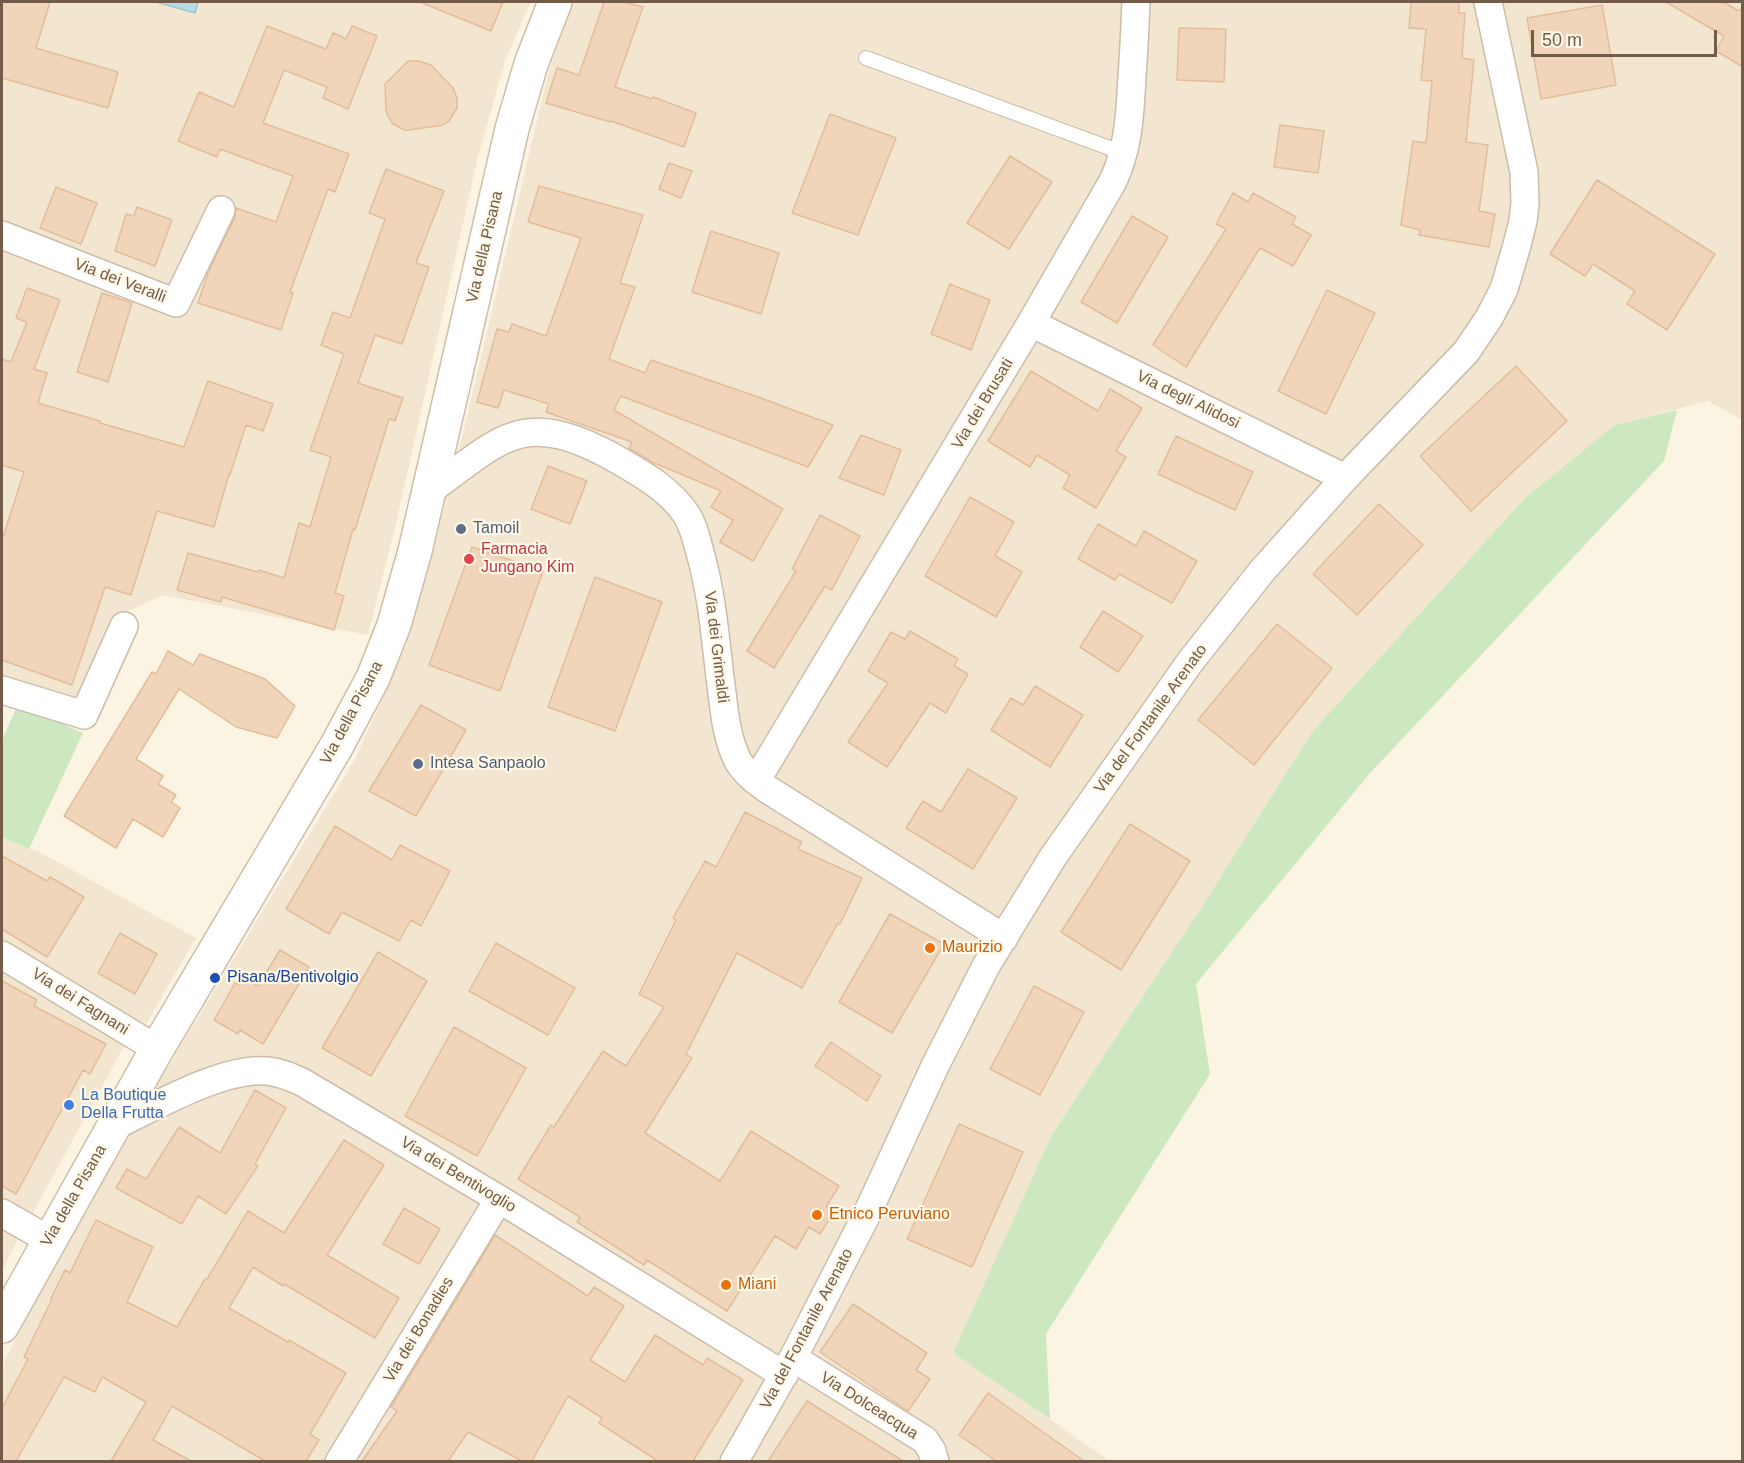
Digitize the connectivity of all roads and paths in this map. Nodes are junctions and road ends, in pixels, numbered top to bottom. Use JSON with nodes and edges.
{"nodes":[{"id":1,"x":555,"y":2,"type":"edge"},
{"id":2,"x":1136,"y":2,"type":"edge"},
{"id":3,"x":1488,"y":2,"type":"edge"},
{"id":4,"x":866,"y":58,"type":"dead end"},
{"id":5,"x":1123,"y":153,"type":"junction"},
{"id":6,"x":221,"y":210,"type":"dead end"},
{"id":7,"x":2,"y":235,"type":"edge"},
{"id":8,"x":1031,"y":323,"type":"junction"},
{"id":9,"x":1345,"y":478,"type":"junction"},
{"id":10,"x":429,"y":491,"type":"junction"},
{"id":11,"x":124,"y":626,"type":"dead end"},
{"id":12,"x":2,"y":690,"type":"edge"},
{"id":13,"x":756,"y":781,"type":"junction"},
{"id":14,"x":1004,"y":938,"type":"junction"},
{"id":15,"x":2,"y":955,"type":"edge"},
{"id":16,"x":157,"y":1049,"type":"junction"},
{"id":17,"x":114,"y":1126,"type":"junction"},
{"id":18,"x":499,"y":1199,"type":"junction"},
{"id":19,"x":2,"y":1213,"type":"edge"},
{"id":20,"x":49,"y":1240,"type":"junction"},
{"id":21,"x":2,"y":1326,"type":"edge"},
{"id":22,"x":789,"y":1367,"type":"junction"},
{"id":23,"x":339,"y":1461,"type":"edge"},
{"id":24,"x":735,"y":1461,"type":"edge"},
{"id":25,"x":935,"y":1461,"type":"edge"}],
"edges":[{"from":1,"to":10,"type":"main road","name":"Via della Pisana"},
{"from":2,"to":5,"type":"street","name":"Via dei Brusati"},
{"from":3,"to":9,"type":"street","name":"Via del Fontanile Arenato"},
{"from":4,"to":5,"type":"lane"},
{"from":5,"to":8,"type":"street","name":"Via dei Brusati"},
{"from":6,"to":7,"type":"street","name":"Via dei Veralli"},
{"from":8,"to":9,"type":"street","name":"Via degli Alidosi"},
{"from":8,"to":13,"type":"street","name":"Via dei Brusati"},
{"from":9,"to":14,"type":"street","name":"Via del Fontanile Arenato"},
{"from":10,"to":13,"type":"street","name":"Via dei Grimaldi"},
{"from":10,"to":16,"type":"main road","name":"Via della Pisana"},
{"from":11,"to":12,"type":"street"},
{"from":13,"to":14,"type":"street","name":"Via dei Grimaldi"},
{"from":14,"to":22,"type":"street","name":"Via del Fontanile Arenato"},
{"from":15,"to":16,"type":"street","name":"Via dei Fagnani"},
{"from":16,"to":17,"type":"main road","name":"Via della Pisana"},
{"from":17,"to":18,"type":"street","name":"Via dei Bentivoglio"},
{"from":17,"to":20,"type":"main road","name":"Via della Pisana"},
{"from":18,"to":22,"type":"street","name":"Via dei Bentivoglio"},
{"from":18,"to":23,"type":"street","name":"Via dei Bonadies"},
{"from":19,"to":20,"type":"street"},
{"from":20,"to":21,"type":"main road","name":"Via della Pisana"},
{"from":22,"to":24,"type":"street","name":"Via del Fontanile Arenato"},
{"from":22,"to":25,"type":"street","name":"Via Dolceacqua"}]}
